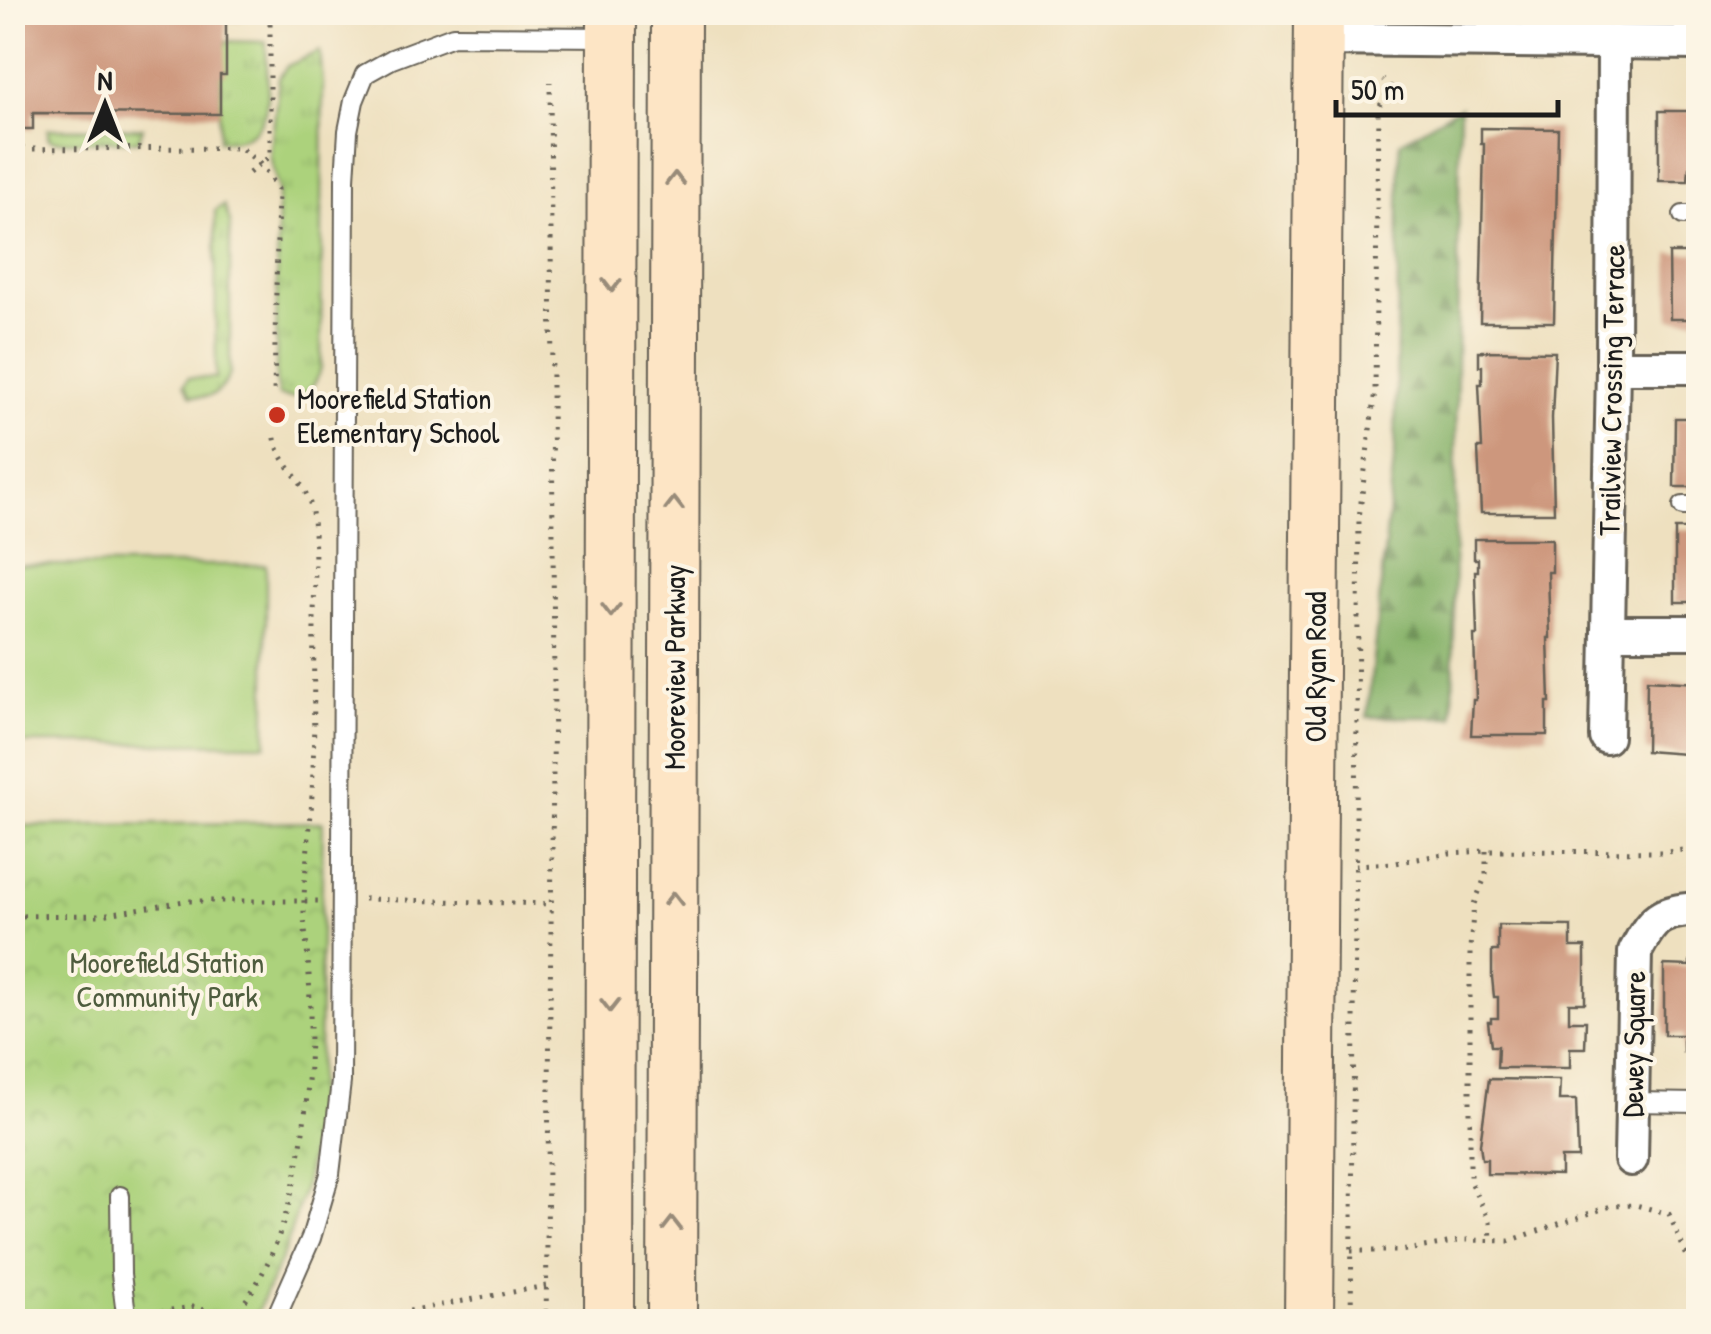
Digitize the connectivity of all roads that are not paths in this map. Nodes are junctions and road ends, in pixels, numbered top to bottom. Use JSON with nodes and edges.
{"nodes":[{"id":1,"x":676,"y":12,"type":"edge"},
{"id":2,"x":612,"y":25,"type":"edge"},
{"id":3,"x":1319,"y":26,"type":"edge"},
{"id":4,"x":1614,"y":42,"type":"junction"},
{"id":5,"x":1698,"y":43,"type":"edge"},
{"id":6,"x":1613,"y":366,"type":"junction"},
{"id":7,"x":1698,"y":367,"type":"edge"},
{"id":8,"x":1608,"y":632,"type":"junction"},
{"id":9,"x":1698,"y":632,"type":"edge"},
{"id":10,"x":1606,"y":737,"type":"dead end"},
{"id":11,"x":1698,"y":909,"type":"edge"},
{"id":12,"x":1632,"y":1102,"type":"junction"},
{"id":13,"x":1698,"y":1103,"type":"edge"},
{"id":14,"x":1631,"y":1160,"type":"dead end"},
{"id":15,"x":120,"y":1196,"type":"dead end"},
{"id":16,"x":127,"y":1321,"type":"edge"},
{"id":17,"x":274,"y":1322,"type":"edge"},
{"id":18,"x":609,"y":1322,"type":"edge"},
{"id":19,"x":672,"y":1322,"type":"edge"},
{"id":20,"x":1309,"y":1322,"type":"edge"}],
"edges":[{"from":19,"to":1,"type":"main road","name":"Mooreview Parkway","one_way":true},
{"from":2,"to":17,"type":"lane"},
{"from":2,"to":18,"type":"main road","one_way":true},
{"from":3,"to":4,"type":"street"},
{"from":3,"to":20,"type":"main road","name":"Old Ryan Road"},
{"from":4,"to":5,"type":"street"},
{"from":4,"to":6,"type":"street","name":"Trailview Crossing Terrace"},
{"from":6,"to":7,"type":"street"},
{"from":6,"to":8,"type":"street","name":"Trailview Crossing Terrace"},
{"from":8,"to":9,"type":"street"},
{"from":8,"to":10,"type":"street","name":"Trailview Crossing Terrace"},
{"from":11,"to":12,"type":"street","name":"Dewey Square"},
{"from":12,"to":13,"type":"lane"},
{"from":12,"to":14,"type":"street","name":"Dewey Square"},
{"from":15,"to":16,"type":"lane"}]}
